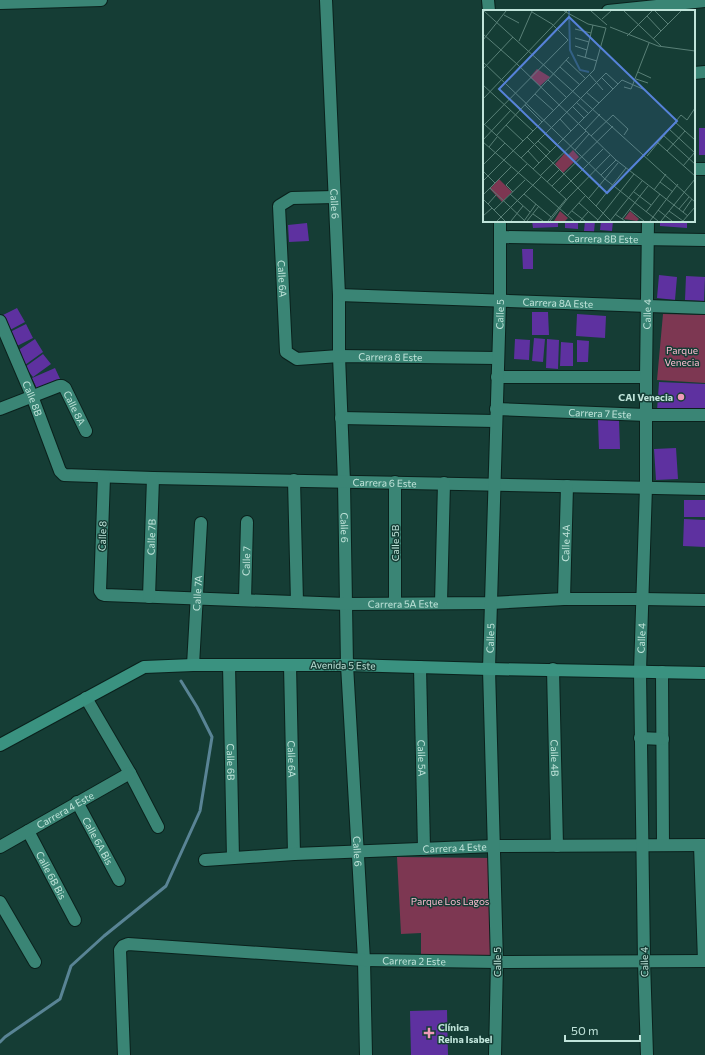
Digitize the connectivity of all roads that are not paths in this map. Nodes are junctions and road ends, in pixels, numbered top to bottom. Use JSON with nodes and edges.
{"nodes":[{"id":1,"x":80,"y":0,"type":"edge"},
{"id":2,"x":101,"y":0,"type":"edge"},
{"id":3,"x":326,"y":0,"type":"edge"},
{"id":4,"x":488,"y":0,"type":"edge"},
{"id":5,"x":15,"y":1,"type":"edge"},
{"id":6,"x":705,"y":1,"type":"edge"},
{"id":7,"x":0,"y":3,"type":"edge"},
{"id":8,"x":640,"y":6,"type":"edge"},
{"id":9,"x":489,"y":10,"type":"edge"},
{"id":10,"x":614,"y":10,"type":"edge"},
{"id":11,"x":705,"y":72,"type":"edge"},
{"id":12,"x":695,"y":73,"type":"edge"},
{"id":13,"x":334,"y":197,"type":"junction"},
{"id":14,"x":500,"y":222,"type":"edge"},
{"id":15,"x":648,"y":222,"type":"edge"},
{"id":16,"x":500,"y":237,"type":"junction"},
{"id":17,"x":648,"y":238,"type":"junction"},
{"id":18,"x":705,"y":240,"type":"edge"},
{"id":19,"x":339,"y":295,"type":"junction"},
{"id":20,"x":500,"y":300,"type":"junction"},
{"id":21,"x":647,"y":307,"type":"junction"},
{"id":22,"x":705,"y":308,"type":"edge"},
{"id":23,"x":0,"y":321,"type":"edge"},
{"id":24,"x":286,"y":352,"type":"joint"},
{"id":25,"x":339,"y":356,"type":"junction"},
{"id":26,"x":497,"y":358,"type":"junction"},
{"id":27,"x":497,"y":377,"type":"junction"},
{"id":28,"x":646,"y":377,"type":"junction"},
{"id":29,"x":32,"y":396,"type":"junction"},
{"id":30,"x":0,"y":408,"type":"edge"},
{"id":31,"x":496,"y":415,"type":"junction"},
{"id":32,"x":646,"y":415,"type":"junction"},
{"id":33,"x":705,"y":415,"type":"edge"},
{"id":34,"x":341,"y":418,"type":"junction"},
{"id":35,"x":86,"y":431,"type":"dead end"},
{"id":36,"x":64,"y":475,"type":"joint"},
{"id":37,"x":104,"y":477,"type":"junction"},
{"id":38,"x":152,"y":478,"type":"junction"},
{"id":39,"x":294,"y":480,"type":"junction"},
{"id":40,"x":344,"y":482,"type":"junction"},
{"id":41,"x":394,"y":482,"type":"junction"},
{"id":42,"x":444,"y":483,"type":"junction"},
{"id":43,"x":494,"y":484,"type":"junction"},
{"id":44,"x":567,"y":486,"type":"junction"},
{"id":45,"x":646,"y":487,"type":"junction"},
{"id":46,"x":705,"y":489,"type":"edge"},
{"id":47,"x":247,"y":522,"type":"dead end"},
{"id":48,"x":201,"y":523,"type":"dead end"},
{"id":49,"x":102,"y":594,"type":"joint"},
{"id":50,"x":149,"y":596,"type":"junction"},
{"id":51,"x":196,"y":599,"type":"junction"},
{"id":52,"x":564,"y":599,"type":"junction"},
{"id":53,"x":642,"y":599,"type":"junction"},
{"id":54,"x":245,"y":600,"type":"junction"},
{"id":55,"x":705,"y":600,"type":"edge"},
{"id":56,"x":297,"y":602,"type":"junction"},
{"id":57,"x":395,"y":603,"type":"junction"},
{"id":58,"x":491,"y":603,"type":"junction"},
{"id":59,"x":346,"y":604,"type":"junction"},
{"id":60,"x":441,"y":604,"type":"junction"},
{"id":61,"x":194,"y":664,"type":"junction"},
{"id":62,"x":347,"y":664,"type":"junction"},
{"id":63,"x":229,"y":665,"type":"junction"},
{"id":64,"x":290,"y":665,"type":"junction"},
{"id":65,"x":420,"y":667,"type":"junction"},
{"id":66,"x":489,"y":669,"type":"junction"},
{"id":67,"x":553,"y":670,"type":"junction"},
{"id":68,"x":640,"y":671,"type":"junction"},
{"id":69,"x":662,"y":672,"type":"junction"},
{"id":70,"x":705,"y":673,"type":"edge"},
{"id":71,"x":86,"y":698,"type":"junction"},
{"id":72,"x":640,"y":738,"type":"junction"},
{"id":73,"x":663,"y":739,"type":"junction"},
{"id":74,"x":0,"y":745,"type":"edge"},
{"id":75,"x":130,"y":773,"type":"junction"},
{"id":76,"x":642,"y":780,"type":"junction"},
{"id":77,"x":663,"y":780,"type":"junction"},
{"id":78,"x":77,"y":802,"type":"junction"},
{"id":79,"x":158,"y":827,"type":"dead end"},
{"id":80,"x":28,"y":831,"type":"junction"},
{"id":81,"x":642,"y":845,"type":"junction"},
{"id":82,"x":663,"y":845,"type":"junction"},
{"id":83,"x":703,"y":845,"type":"edge"},
{"id":84,"x":495,"y":846,"type":"junction"},
{"id":85,"x":557,"y":846,"type":"junction"},
{"id":86,"x":0,"y":847,"type":"edge"},
{"id":87,"x":424,"y":849,"type":"junction"},
{"id":88,"x":359,"y":851,"type":"junction"},
{"id":89,"x":294,"y":854,"type":"junction"},
{"id":90,"x":233,"y":858,"type":"junction"},
{"id":91,"x":204,"y":860,"type":"dead end"},
{"id":92,"x":119,"y":880,"type":"dead end"},
{"id":93,"x":0,"y":902,"type":"edge"},
{"id":94,"x":76,"y":920,"type":"dead end"},
{"id":95,"x":364,"y":960,"type":"junction"},
{"id":96,"x":644,"y":961,"type":"junction"},
{"id":97,"x":704,"y":961,"type":"edge"},
{"id":98,"x":35,"y":962,"type":"dead end"},
{"id":99,"x":497,"y":962,"type":"junction"},
{"id":100,"x":124,"y":1055,"type":"edge"},
{"id":101,"x":366,"y":1055,"type":"edge"},
{"id":102,"x":495,"y":1055,"type":"edge"},
{"id":103,"x":647,"y":1055,"type":"edge"}],
"edges":[{"from":1,"to":2,"type":"street"},
{"from":1,"to":5,"type":"street"},
{"from":3,"to":13,"type":"street","name":"Calle 6"},
{"from":4,"to":9,"type":"street"},
{"from":5,"to":7,"type":"street"},
{"from":6,"to":8,"type":"street"},
{"from":8,"to":10,"type":"street"},
{"from":11,"to":12,"type":"street"},
{"from":13,"to":19,"type":"street","name":"Calle 6"},
{"from":13,"to":24,"type":"street","name":"Calle 6A"},
{"from":14,"to":16,"type":"street","name":"Calle 5"},
{"from":15,"to":17,"type":"street","name":"Calle 4"},
{"from":16,"to":17,"type":"street","name":"Carrera 8B Este"},
{"from":16,"to":20,"type":"street","name":"Calle 5"},
{"from":17,"to":18,"type":"street","name":"Carrera 8B Este"},
{"from":17,"to":21,"type":"street","name":"Calle 4"},
{"from":19,"to":20,"type":"street","name":"Carrera 8A Este"},
{"from":19,"to":25,"type":"street","name":"Calle 6"},
{"from":20,"to":21,"type":"street","name":"Carrera 8A Este"},
{"from":20,"to":26,"type":"street","name":"Calle 5"},
{"from":21,"to":22,"type":"street","name":"Carrera 8A Este"},
{"from":21,"to":28,"type":"street","name":"Calle 4"},
{"from":23,"to":29,"type":"street","name":"Calle 8B"},
{"from":24,"to":25,"type":"street","name":"Carrera 8 Este"},
{"from":25,"to":26,"type":"street","name":"Carrera 8 Este"},
{"from":25,"to":34,"type":"street","name":"Calle 6"},
{"from":26,"to":27,"type":"street","name":"Calle 5"},
{"from":27,"to":28,"type":"street"},
{"from":27,"to":31,"type":"street","name":"Calle 5"},
{"from":28,"to":32,"type":"street","name":"Calle 4"},
{"from":29,"to":30,"type":"street"},
{"from":29,"to":35,"type":"street","name":"Calle 8A"},
{"from":29,"to":36,"type":"street","name":"Calle 8B"},
{"from":31,"to":32,"type":"street","name":"Carrera 7 Este"},
{"from":31,"to":34,"type":"street","name":"Carrera 7 Este"},
{"from":31,"to":43,"type":"street","name":"Calle 5"},
{"from":32,"to":33,"type":"street","name":"Carrera 7 Este"},
{"from":32,"to":45,"type":"street","name":"Calle 4"},
{"from":34,"to":40,"type":"street","name":"Calle 6"},
{"from":36,"to":37,"type":"street","name":"Carrera 6 Este"},
{"from":37,"to":38,"type":"street","name":"Carrera 6 Este"},
{"from":37,"to":49,"type":"street","name":"Calle 8"},
{"from":38,"to":39,"type":"street","name":"Carrera 6 Este"},
{"from":38,"to":50,"type":"street","name":"Calle 7B"},
{"from":39,"to":40,"type":"street","name":"Carrera 6 Este"},
{"from":39,"to":56,"type":"street"},
{"from":40,"to":41,"type":"street","name":"Carrera 6 Este"},
{"from":40,"to":59,"type":"street","name":"Calle 6"},
{"from":41,"to":42,"type":"street","name":"Carrera 6 Este"},
{"from":41,"to":57,"type":"street","name":"Calle 5B"},
{"from":42,"to":43,"type":"street","name":"Carrera 6 Este"},
{"from":42,"to":60,"type":"street"},
{"from":43,"to":44,"type":"street","name":"Carrera 6 Este"},
{"from":43,"to":58,"type":"street","name":"Calle 5"},
{"from":44,"to":45,"type":"street","name":"Carrera 6 Este"},
{"from":44,"to":52,"type":"street","name":"Calle 4A"},
{"from":45,"to":46,"type":"street","name":"Carrera 6 Este"},
{"from":45,"to":53,"type":"street","name":"Calle 4"},
{"from":47,"to":54,"type":"street","name":"Calle 7"},
{"from":48,"to":51,"type":"street","name":"Calle 7A"},
{"from":49,"to":50,"type":"street","name":"Carrera 5A Este"},
{"from":50,"to":51,"type":"street","name":"Carrera 5A Este"},
{"from":51,"to":54,"type":"street","name":"Carrera 5A Este"},
{"from":51,"to":61,"type":"street","name":"Calle 7A"},
{"from":52,"to":53,"type":"street","name":"Carrera 5A Este"},
{"from":52,"to":58,"type":"street","name":"Carrera 5A Este"},
{"from":53,"to":55,"type":"street","name":"Carrera 5A Este"},
{"from":53,"to":68,"type":"street","name":"Calle 4"},
{"from":54,"to":56,"type":"street","name":"Carrera 5A Este"},
{"from":56,"to":59,"type":"street","name":"Carrera 5A Este"},
{"from":57,"to":59,"type":"street","name":"Carrera 5A Este"},
{"from":57,"to":60,"type":"street","name":"Carrera 5A Este"},
{"from":58,"to":60,"type":"street","name":"Carrera 5A Este"},
{"from":58,"to":66,"type":"street","name":"Calle 5"},
{"from":59,"to":62,"type":"street","name":"Calle 6"},
{"from":61,"to":63,"type":"main road","name":"Avenida 5 Este"},
{"from":61,"to":71,"type":"main road","name":"Avenida 5 Este"},
{"from":62,"to":64,"type":"main road","name":"Avenida 5 Este"},
{"from":62,"to":65,"type":"main road","name":"Avenida 5 Este"},
{"from":62,"to":88,"type":"street","name":"Calle 6"},
{"from":63,"to":64,"type":"main road","name":"Avenida 5 Este"},
{"from":63,"to":90,"type":"street","name":"Calle 6B"},
{"from":64,"to":89,"type":"street","name":"Calle 6A"},
{"from":65,"to":66,"type":"main road","name":"Avenida 5 Este"},
{"from":65,"to":87,"type":"street","name":"Calle 5A"},
{"from":66,"to":67,"type":"main road","name":"Avenida 5 Este"},
{"from":66,"to":84,"type":"street","name":"Calle 5"},
{"from":67,"to":68,"type":"main road","name":"Avenida 5 Este"},
{"from":67,"to":85,"type":"street","name":"Calle 4B"},
{"from":68,"to":69,"type":"main road","name":"Avenida 5 Este"},
{"from":68,"to":72,"type":"street","name":"Calle 4"},
{"from":69,"to":70,"type":"main road","name":"Avenida 5 Este"},
{"from":69,"to":73,"type":"street"},
{"from":71,"to":74,"type":"main road","name":"Avenida 5 Este"},
{"from":71,"to":75,"type":"street"},
{"from":72,"to":73,"type":"street"},
{"from":72,"to":76,"type":"street","name":"Calle 4"},
{"from":73,"to":77,"type":"street"},
{"from":75,"to":78,"type":"street","name":"Carrera 4 Este"},
{"from":75,"to":79,"type":"street"},
{"from":76,"to":77,"type":"street"},
{"from":76,"to":81,"type":"street","name":"Calle 4"},
{"from":77,"to":82,"type":"street"},
{"from":78,"to":80,"type":"street","name":"Carrera 4 Este"},
{"from":78,"to":92,"type":"street","name":"Calle 6A Bis"},
{"from":80,"to":86,"type":"street","name":"Carrera 4 Este"},
{"from":80,"to":94,"type":"street","name":"Calle 6B Bis"},
{"from":81,"to":82,"type":"street","name":"Carrera 4 Este"},
{"from":81,"to":85,"type":"street","name":"Carrera 4 Este"},
{"from":81,"to":96,"type":"street","name":"Calle 4"},
{"from":82,"to":83,"type":"street","name":"Carrera 4 Este"},
{"from":83,"to":97,"type":"street"},
{"from":84,"to":85,"type":"street","name":"Carrera 4 Este"},
{"from":84,"to":87,"type":"street","name":"Carrera 4 Este"},
{"from":84,"to":99,"type":"street","name":"Calle 5"},
{"from":87,"to":88,"type":"street","name":"Carrera 4 Este"},
{"from":88,"to":89,"type":"street","name":"Carrera 4 Este"},
{"from":88,"to":95,"type":"street","name":"Calle 6"},
{"from":89,"to":90,"type":"street","name":"Carrera 4 Este"},
{"from":90,"to":91,"type":"street","name":"Carrera 4 Este"},
{"from":93,"to":98,"type":"street"},
{"from":95,"to":99,"type":"street","name":"Carrera 2 Este"},
{"from":95,"to":100,"type":"street","name":"Carrera 2 Este"},
{"from":95,"to":101,"type":"street","name":"Calle 6"},
{"from":96,"to":97,"type":"street","name":"Carrera 2 Este"},
{"from":96,"to":99,"type":"street","name":"Carrera 2 Este"},
{"from":96,"to":103,"type":"street","name":"Calle 4"},
{"from":99,"to":102,"type":"street","name":"Calle 5"}]}
